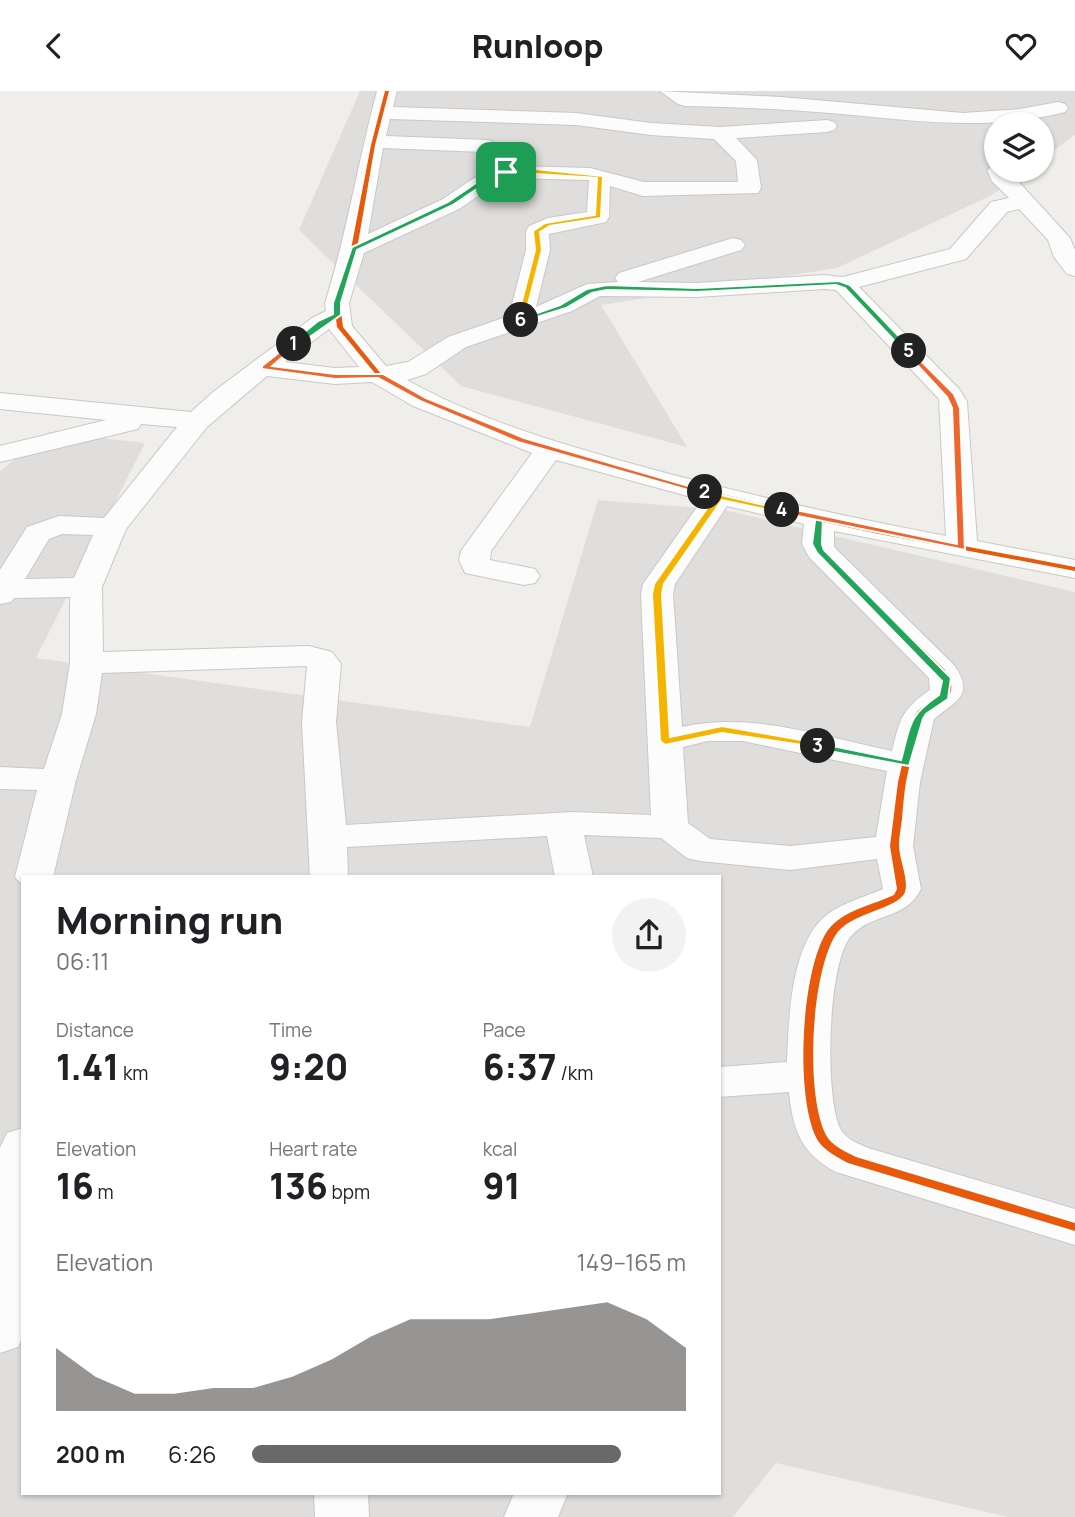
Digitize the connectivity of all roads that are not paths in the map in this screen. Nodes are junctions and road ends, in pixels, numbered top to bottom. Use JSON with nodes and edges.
{"nodes":[{"id":1,"x":670,"y":91,"type":"edge"},
{"id":2,"x":1074,"y":91,"type":"edge"},
{"id":3,"x":452,"y":95,"type":"dead end"},
{"id":4,"x":771,"y":97,"type":"edge"},
{"id":5,"x":384,"y":103,"type":"edge"},
{"id":6,"x":1058,"y":108,"type":"junction"},
{"id":7,"x":1054,"y":112,"type":"edge"},
{"id":8,"x":936,"y":117,"type":"junction"},
{"id":9,"x":720,"y":133,"type":"junction"},
{"id":10,"x":374,"y":142,"type":"junction"},
{"id":11,"x":506,"y":172,"type":"junction"},
{"id":12,"x":600,"y":176,"type":"junction"},
{"id":13,"x":1006,"y":182,"type":"edge"},
{"id":14,"x":1024,"y":201,"type":"junction"},
{"id":15,"x":733,"y":245,"type":"dead end"},
{"id":16,"x":354,"y":249,"type":"junction"},
{"id":17,"x":1075,"y":269,"type":"edge"},
{"id":18,"x":843,"y":284,"type":"junction"},
{"id":19,"x":607,"y":287,"type":"junction"},
{"id":20,"x":337,"y":315,"type":"junction"},
{"id":21,"x":520,"y":321,"type":"junction"},
{"id":22,"x":265,"y":368,"type":"junction"},
{"id":23,"x":380,"y":376,"type":"junction"},
{"id":24,"x":0,"y":401,"type":"edge"},
{"id":25,"x":154,"y":417,"type":"junction"},
{"id":26,"x":197,"y":421,"type":"junction"},
{"id":27,"x":549,"y":450,"type":"junction"},
{"id":28,"x":0,"y":454,"type":"edge"},
{"id":29,"x":720,"y":496,"type":"junction"},
{"id":30,"x":820,"y":519,"type":"junction"},
{"id":31,"x":112,"y":527,"type":"junction"},
{"id":32,"x":962,"y":548,"type":"junction"},
{"id":33,"x":1075,"y":569,"type":"edge"},
{"id":34,"x":524,"y":576,"type":"dead end"},
{"id":35,"x":86,"y":587,"type":"junction"},
{"id":36,"x":1,"y":591,"type":"edge"},
{"id":37,"x":87,"y":663,"type":"junction"},
{"id":38,"x":665,"y":741,"type":"junction"},
{"id":39,"x":905,"y":764,"type":"junction"},
{"id":40,"x":0,"y":778,"type":"edge"},
{"id":41,"x":58,"y":780,"type":"junction"},
{"id":42,"x":562,"y":824,"type":"junction"},
{"id":43,"x":670,"y":827,"type":"junction"},
{"id":44,"x":328,"y":838,"type":"junction"},
{"id":45,"x":894,"y":846,"type":"junction"},
{"id":46,"x":34,"y":875,"type":"edge"},
{"id":47,"x":329,"y":875,"type":"edge"},
{"id":48,"x":574,"y":875,"type":"edge"},
{"id":49,"x":808,"y":1076,"type":"junction"},
{"id":50,"x":721,"y":1082,"type":"edge"},
{"id":51,"x":21,"y":1160,"type":"edge"},
{"id":52,"x":1075,"y":1227,"type":"edge"},
{"id":53,"x":2,"y":1307,"type":"edge"},
{"id":54,"x":341,"y":1495,"type":"edge"},
{"id":55,"x":540,"y":1495,"type":"edge"},
{"id":56,"x":342,"y":1517,"type":"edge"},
{"id":57,"x":531,"y":1517,"type":"edge"}],
"edges":[{"from":1,"to":4,"type":"street"},
{"from":2,"to":6,"type":"street"},
{"from":3,"to":5,"type":"street"},
{"from":4,"to":8,"type":"street"},
{"from":5,"to":9,"type":"street"},
{"from":5,"to":10,"type":"street"},
{"from":6,"to":7,"type":"street"},
{"from":6,"to":8,"type":"street"},
{"from":8,"to":9,"type":"street"},
{"from":9,"to":12,"type":"street"},
{"from":10,"to":11,"type":"street"},
{"from":10,"to":16,"type":"street"},
{"from":11,"to":12,"type":"street"},
{"from":11,"to":16,"type":"street"},
{"from":12,"to":21,"type":"street"},
{"from":13,"to":14,"type":"street"},
{"from":14,"to":17,"type":"street"},
{"from":14,"to":18,"type":"street"},
{"from":15,"to":19,"type":"street"},
{"from":16,"to":20,"type":"street"},
{"from":18,"to":19,"type":"street"},
{"from":18,"to":32,"type":"street"},
{"from":19,"to":21,"type":"street"},
{"from":20,"to":22,"type":"street"},
{"from":20,"to":23,"type":"street"},
{"from":21,"to":23,"type":"street"},
{"from":22,"to":23,"type":"street"},
{"from":22,"to":26,"type":"street"},
{"from":23,"to":27,"type":"street"},
{"from":24,"to":25,"type":"street"},
{"from":25,"to":26,"type":"street"},
{"from":25,"to":28,"type":"street"},
{"from":26,"to":31,"type":"street"},
{"from":27,"to":29,"type":"street"},
{"from":27,"to":34,"type":"street"},
{"from":29,"to":30,"type":"street"},
{"from":29,"to":38,"type":"street"},
{"from":30,"to":32,"type":"street"},
{"from":30,"to":39,"type":"street"},
{"from":31,"to":35,"type":"street"},
{"from":31,"to":36,"type":"street"},
{"from":32,"to":33,"type":"street"},
{"from":35,"to":36,"type":"street"},
{"from":35,"to":37,"type":"street"},
{"from":37,"to":41,"type":"street"},
{"from":37,"to":44,"type":"street"},
{"from":38,"to":39,"type":"street"},
{"from":38,"to":43,"type":"street"},
{"from":39,"to":45,"type":"street"},
{"from":40,"to":41,"type":"street"},
{"from":41,"to":46,"type":"street"},
{"from":42,"to":43,"type":"street"},
{"from":42,"to":44,"type":"street"},
{"from":42,"to":48,"type":"street"},
{"from":43,"to":45,"type":"street"},
{"from":44,"to":47,"type":"street"},
{"from":45,"to":49,"type":"street"},
{"from":49,"to":50,"type":"street"},
{"from":49,"to":52,"type":"street"},
{"from":51,"to":53,"type":"street"},
{"from":54,"to":56,"type":"street"},
{"from":55,"to":57,"type":"street"}]}
